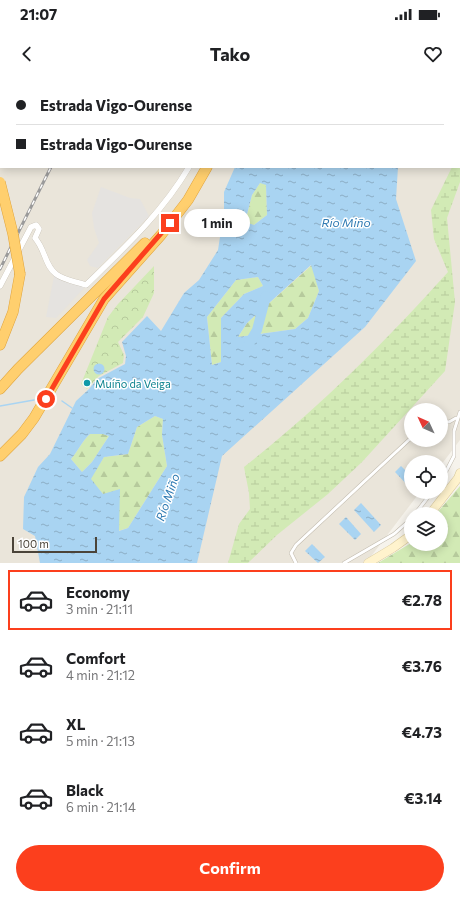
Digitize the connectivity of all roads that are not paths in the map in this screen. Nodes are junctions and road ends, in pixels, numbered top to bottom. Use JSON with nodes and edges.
{"nodes":[{"id":1,"x":188,"y":168,"type":"edge"},
{"id":2,"x":202,"y":168,"type":"edge"},
{"id":3,"x":205,"y":168,"type":"edge"},
{"id":4,"x":0,"y":182,"type":"edge"},
{"id":5,"x":0,"y":286,"type":"edge"},
{"id":6,"x":0,"y":345,"type":"edge"},
{"id":7,"x":0,"y":390,"type":"edge"},
{"id":8,"x":460,"y":412,"type":"edge"},
{"id":9,"x":457,"y":416,"type":"junction"},
{"id":10,"x":448,"y":422,"type":"edge"},
{"id":11,"x":404,"y":445,"type":"edge"},
{"id":12,"x":0,"y":456,"type":"edge"},
{"id":13,"x":448,"y":468,"type":"edge"},
{"id":14,"x":460,"y":473,"type":"edge"},
{"id":15,"x":427,"y":499,"type":"edge"},
{"id":16,"x":420,"y":507,"type":"edge"},
{"id":17,"x":435,"y":507,"type":"edge"},
{"id":18,"x":404,"y":525,"type":"edge"},
{"id":19,"x":404,"y":540,"type":"edge"},
{"id":20,"x":296,"y":563,"type":"edge"},
{"id":21,"x":344,"y":563,"type":"edge"},
{"id":22,"x":368,"y":563,"type":"edge"}],
"edges":[{"from":1,"to":5,"type":"street"},
{"from":2,"to":7,"type":"highway"},
{"from":3,"to":12,"type":"highway"},
{"from":4,"to":6,"type":"highway","bridge":true},
{"from":8,"to":9,"type":"lane"},
{"from":9,"to":10,"type":"lane"},
{"from":9,"to":13,"type":"lane"},
{"from":11,"to":20,"type":"lane"},
{"from":14,"to":17,"type":"main road"},
{"from":15,"to":16,"type":"lane"},
{"from":18,"to":21,"type":"lane"},
{"from":19,"to":22,"type":"main road"}]}
